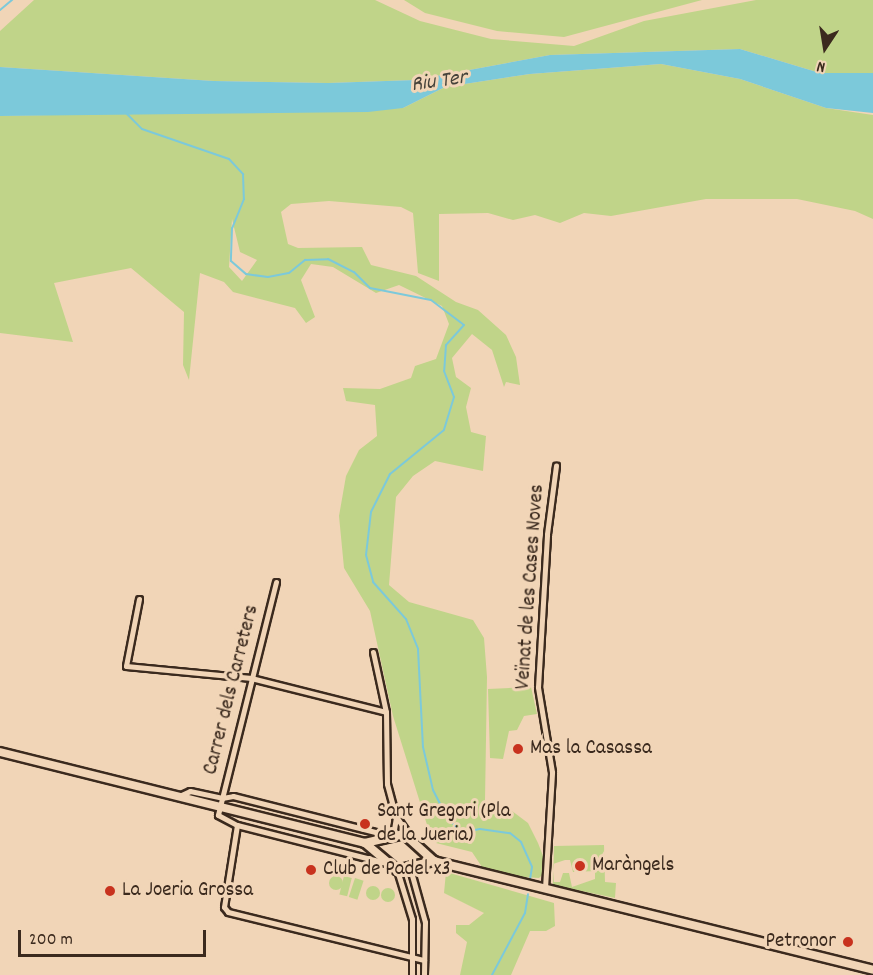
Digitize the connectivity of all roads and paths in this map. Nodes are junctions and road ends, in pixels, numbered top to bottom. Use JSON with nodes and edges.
{"nodes":[{"id":1,"x":556,"y":466,"type":"dead end"},
{"id":2,"x":276,"y":582,"type":"dead end"},
{"id":3,"x":139,"y":599,"type":"dead end"},
{"id":4,"x":374,"y":652,"type":"dead end"},
{"id":5,"x":251,"y":678,"type":"junction"},
{"id":6,"x":386,"y":712,"type":"junction"},
{"id":7,"x":0,"y":752,"type":"edge"},
{"id":8,"x":221,"y":802,"type":"junction"},
{"id":9,"x":396,"y":817,"type":"junction"},
{"id":10,"x":237,"y":825,"type":"junction"},
{"id":11,"x":411,"y":837,"type":"junction"},
{"id":12,"x":391,"y":838,"type":"junction"},
{"id":13,"x":365,"y":843,"type":"junction"},
{"id":14,"x":419,"y":848,"type":"junction"},
{"id":15,"x":385,"y":860,"type":"junction"},
{"id":16,"x":434,"y":861,"type":"junction"},
{"id":17,"x":413,"y":866,"type":"junction"},
{"id":18,"x":397,"y":870,"type":"junction"},
{"id":19,"x":542,"y":888,"type":"junction"},
{"id":20,"x":413,"y":958,"type":"junction"},
{"id":21,"x":424,"y":960,"type":"junction"},
{"id":22,"x":873,"y":970,"type":"edge"},
{"id":23,"x":412,"y":975,"type":"edge"},
{"id":24,"x":424,"y":975,"type":"edge"}],
"edges":[{"from":1,"to":19,"type":"street","name":"Veïnat de les Cases Noves"},
{"from":2,"to":5,"type":"street","name":"Carrer dels Carreters"},
{"from":3,"to":5,"type":"street"},
{"from":4,"to":6,"type":"street"},
{"from":5,"to":6,"type":"street"},
{"from":5,"to":8,"type":"street","name":"Carrer dels Carreters"},
{"from":6,"to":9,"type":"street"},
{"from":7,"to":8,"type":"main road"},
{"from":8,"to":10,"type":"street"},
{"from":8,"to":12,"type":"street"},
{"from":8,"to":13,"type":"main road"},
{"from":9,"to":11,"type":"street"},
{"from":9,"to":12,"type":"street"},
{"from":10,"to":15,"type":"street"},
{"from":10,"to":20,"type":"street"},
{"from":11,"to":12,"type":"main road"},
{"from":11,"to":14,"type":"main road"},
{"from":12,"to":13,"type":"main road"},
{"from":12,"to":15,"type":"main road"},
{"from":13,"to":15,"type":"main road"},
{"from":14,"to":16,"type":"main road"},
{"from":14,"to":17,"type":"main road"},
{"from":15,"to":18,"type":"main road"},
{"from":16,"to":17,"type":"main road"},
{"from":16,"to":19,"type":"main road"},
{"from":17,"to":18,"type":"main road"},
{"from":17,"to":21,"type":"street"},
{"from":18,"to":20,"type":"street"},
{"from":19,"to":22,"type":"main road"},
{"from":20,"to":21,"type":"street"},
{"from":20,"to":23,"type":"street"},
{"from":21,"to":24,"type":"street"}]}
